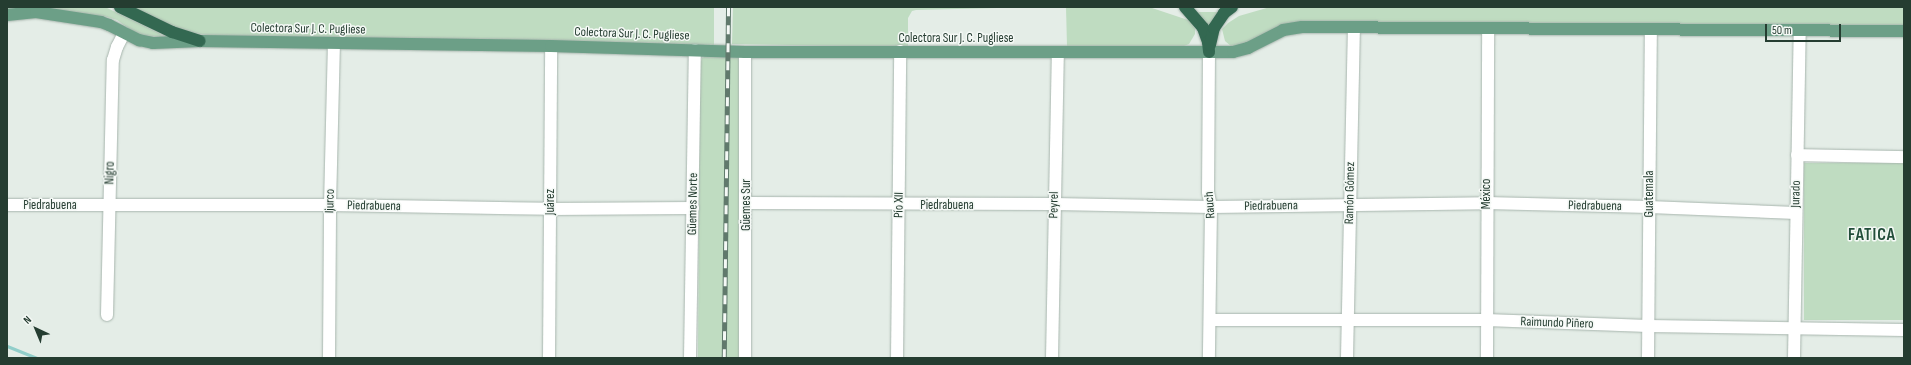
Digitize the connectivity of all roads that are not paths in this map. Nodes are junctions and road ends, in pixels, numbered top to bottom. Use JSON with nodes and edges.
{"nodes":[{"id":1,"x":120,"y":7,"type":"edge"},
{"id":2,"x":1185,"y":7,"type":"edge"},
{"id":3,"x":1232,"y":7,"type":"edge"},
{"id":4,"x":7,"y":15,"type":"edge"},
{"id":5,"x":1354,"y":28,"type":"junction"},
{"id":6,"x":1488,"y":29,"type":"junction"},
{"id":7,"x":1651,"y":29,"type":"junction"},
{"id":8,"x":1800,"y":30,"type":"junction"},
{"id":9,"x":1904,"y":31,"type":"edge"},
{"id":10,"x":124,"y":33,"type":"junction"},
{"id":11,"x":200,"y":41,"type":"junction"},
{"id":12,"x":334,"y":44,"type":"junction"},
{"id":13,"x":551,"y":46,"type":"junction"},
{"id":14,"x":695,"y":50,"type":"junction"},
{"id":15,"x":900,"y":51,"type":"junction"},
{"id":16,"x":746,"y":52,"type":"junction"},
{"id":17,"x":1058,"y":52,"type":"junction"},
{"id":18,"x":1209,"y":52,"type":"junction"},
{"id":19,"x":1797,"y":155,"type":"junction"},
{"id":20,"x":1904,"y":157,"type":"edge"},
{"id":21,"x":746,"y":203,"type":"junction"},
{"id":22,"x":1486,"y":203,"type":"junction"},
{"id":23,"x":1054,"y":204,"type":"junction"},
{"id":24,"x":1350,"y":204,"type":"junction"},
{"id":25,"x":7,"y":205,"type":"edge"},
{"id":26,"x":330,"y":205,"type":"junction"},
{"id":27,"x":899,"y":205,"type":"junction"},
{"id":28,"x":109,"y":206,"type":"junction"},
{"id":29,"x":1211,"y":207,"type":"junction"},
{"id":30,"x":1649,"y":207,"type":"junction"},
{"id":31,"x":693,"y":208,"type":"junction"},
{"id":32,"x":550,"y":210,"type":"junction"},
{"id":33,"x":1796,"y":213,"type":"junction"},
{"id":34,"x":107,"y":315,"type":"dead end"},
{"id":35,"x":1210,"y":320,"type":"junction"},
{"id":36,"x":1347,"y":320,"type":"junction"},
{"id":37,"x":1486,"y":320,"type":"junction"},
{"id":38,"x":1648,"y":326,"type":"junction"},
{"id":39,"x":1795,"y":329,"type":"junction"},
{"id":40,"x":1904,"y":330,"type":"edge"},
{"id":41,"x":329,"y":358,"type":"edge"},
{"id":42,"x":549,"y":358,"type":"edge"},
{"id":43,"x":690,"y":358,"type":"edge"},
{"id":44,"x":745,"y":358,"type":"edge"},
{"id":45,"x":897,"y":358,"type":"edge"},
{"id":46,"x":1052,"y":358,"type":"edge"},
{"id":47,"x":1209,"y":358,"type":"edge"},
{"id":48,"x":1347,"y":358,"type":"edge"},
{"id":49,"x":1487,"y":358,"type":"edge"},
{"id":50,"x":1648,"y":358,"type":"edge"},
{"id":51,"x":1794,"y":358,"type":"edge"}],
"edges":[{"from":1,"to":11,"type":"highway"},
{"from":2,"to":18,"type":"highway"},
{"from":3,"to":18,"type":"highway"},
{"from":4,"to":10,"type":"main road","name":"Colectora Sur J. C. Pugliese"},
{"from":5,"to":6,"type":"main road","name":"Colectora Sur J. C. Pugliese"},
{"from":5,"to":18,"type":"main road","name":"Colectora Sur J. C. Pugliese"},
{"from":5,"to":24,"type":"street","name":"Ramón Gómez"},
{"from":6,"to":7,"type":"main road","name":"Colectora Sur J. C. Pugliese"},
{"from":6,"to":22,"type":"street","name":"México"},
{"from":7,"to":8,"type":"main road","name":"Colectora Sur J. C. Pugliese"},
{"from":7,"to":30,"type":"street","name":"Guatemala"},
{"from":8,"to":9,"type":"main road","name":"Colectora Sur J. C. Pugliese"},
{"from":8,"to":19,"type":"street","name":"Jurado"},
{"from":10,"to":11,"type":"main road","name":"Colectora Sur J. C. Pugliese"},
{"from":10,"to":28,"type":"street","name":"Nigro"},
{"from":11,"to":12,"type":"main road","name":"Colectora Sur J. C. Pugliese"},
{"from":12,"to":13,"type":"main road","name":"Colectora Sur J. C. Pugliese"},
{"from":12,"to":26,"type":"street","name":"Ijurco"},
{"from":13,"to":14,"type":"main road","name":"Colectora Sur J. C. Pugliese"},
{"from":13,"to":32,"type":"street","name":"Juárez"},
{"from":14,"to":16,"type":"main road","name":"Colectora Sur J. C. Pugliese"},
{"from":14,"to":31,"type":"street","name":"Güemes Norte"},
{"from":15,"to":16,"type":"main road","name":"Colectora Sur J. C. Pugliese"},
{"from":15,"to":17,"type":"main road","name":"Colectora Sur J. C. Pugliese"},
{"from":15,"to":27,"type":"street","name":"Pío XII"},
{"from":16,"to":21,"type":"street","name":"Güemes Sur"},
{"from":17,"to":18,"type":"main road","name":"Colectora Sur J. C. Pugliese"},
{"from":17,"to":23,"type":"street","name":"Peyrel"},
{"from":18,"to":29,"type":"street","name":"Rauch"},
{"from":19,"to":20,"type":"street"},
{"from":19,"to":33,"type":"street","name":"Jurado"},
{"from":21,"to":27,"type":"street","name":"Piedrabuena"},
{"from":21,"to":44,"type":"street","name":"Güemes Sur"},
{"from":22,"to":24,"type":"street","name":"Piedrabuena"},
{"from":22,"to":30,"type":"street","name":"Piedrabuena"},
{"from":22,"to":37,"type":"street","name":"México"},
{"from":23,"to":27,"type":"street","name":"Piedrabuena"},
{"from":23,"to":29,"type":"street","name":"Piedrabuena"},
{"from":23,"to":46,"type":"street","name":"Peyrel"},
{"from":24,"to":29,"type":"street","name":"Piedrabuena"},
{"from":24,"to":36,"type":"street","name":"Ramón Gómez"},
{"from":25,"to":28,"type":"street","name":"Piedrabuena"},
{"from":26,"to":28,"type":"street","name":"Piedrabuena"},
{"from":26,"to":32,"type":"street","name":"Piedrabuena"},
{"from":26,"to":41,"type":"street","name":"Ijurco"},
{"from":27,"to":45,"type":"street","name":"Pío XII"},
{"from":28,"to":34,"type":"street","name":"Nigro"},
{"from":29,"to":35,"type":"street","name":"Rauch"},
{"from":30,"to":33,"type":"street","name":"Piedrabuena"},
{"from":30,"to":38,"type":"street","name":"Guatemala"},
{"from":31,"to":32,"type":"street","name":"Piedrabuena"},
{"from":31,"to":43,"type":"street","name":"Güemes Norte"},
{"from":32,"to":42,"type":"street","name":"Juárez"},
{"from":33,"to":39,"type":"street","name":"Jurado"},
{"from":35,"to":36,"type":"street","name":"Raimundo Piñero"},
{"from":35,"to":47,"type":"street","name":"Rauch"},
{"from":36,"to":37,"type":"street","name":"Raimundo Piñero"},
{"from":36,"to":48,"type":"street","name":"Ramón Gómez"},
{"from":37,"to":38,"type":"street","name":"Raimundo Piñero"},
{"from":37,"to":49,"type":"street","name":"México"},
{"from":38,"to":39,"type":"street","name":"Raimundo Piñero"},
{"from":38,"to":50,"type":"street","name":"Guatemala"},
{"from":39,"to":40,"type":"street","name":"Raimundo Piñero"},
{"from":39,"to":51,"type":"street","name":"Jurado"}]}
